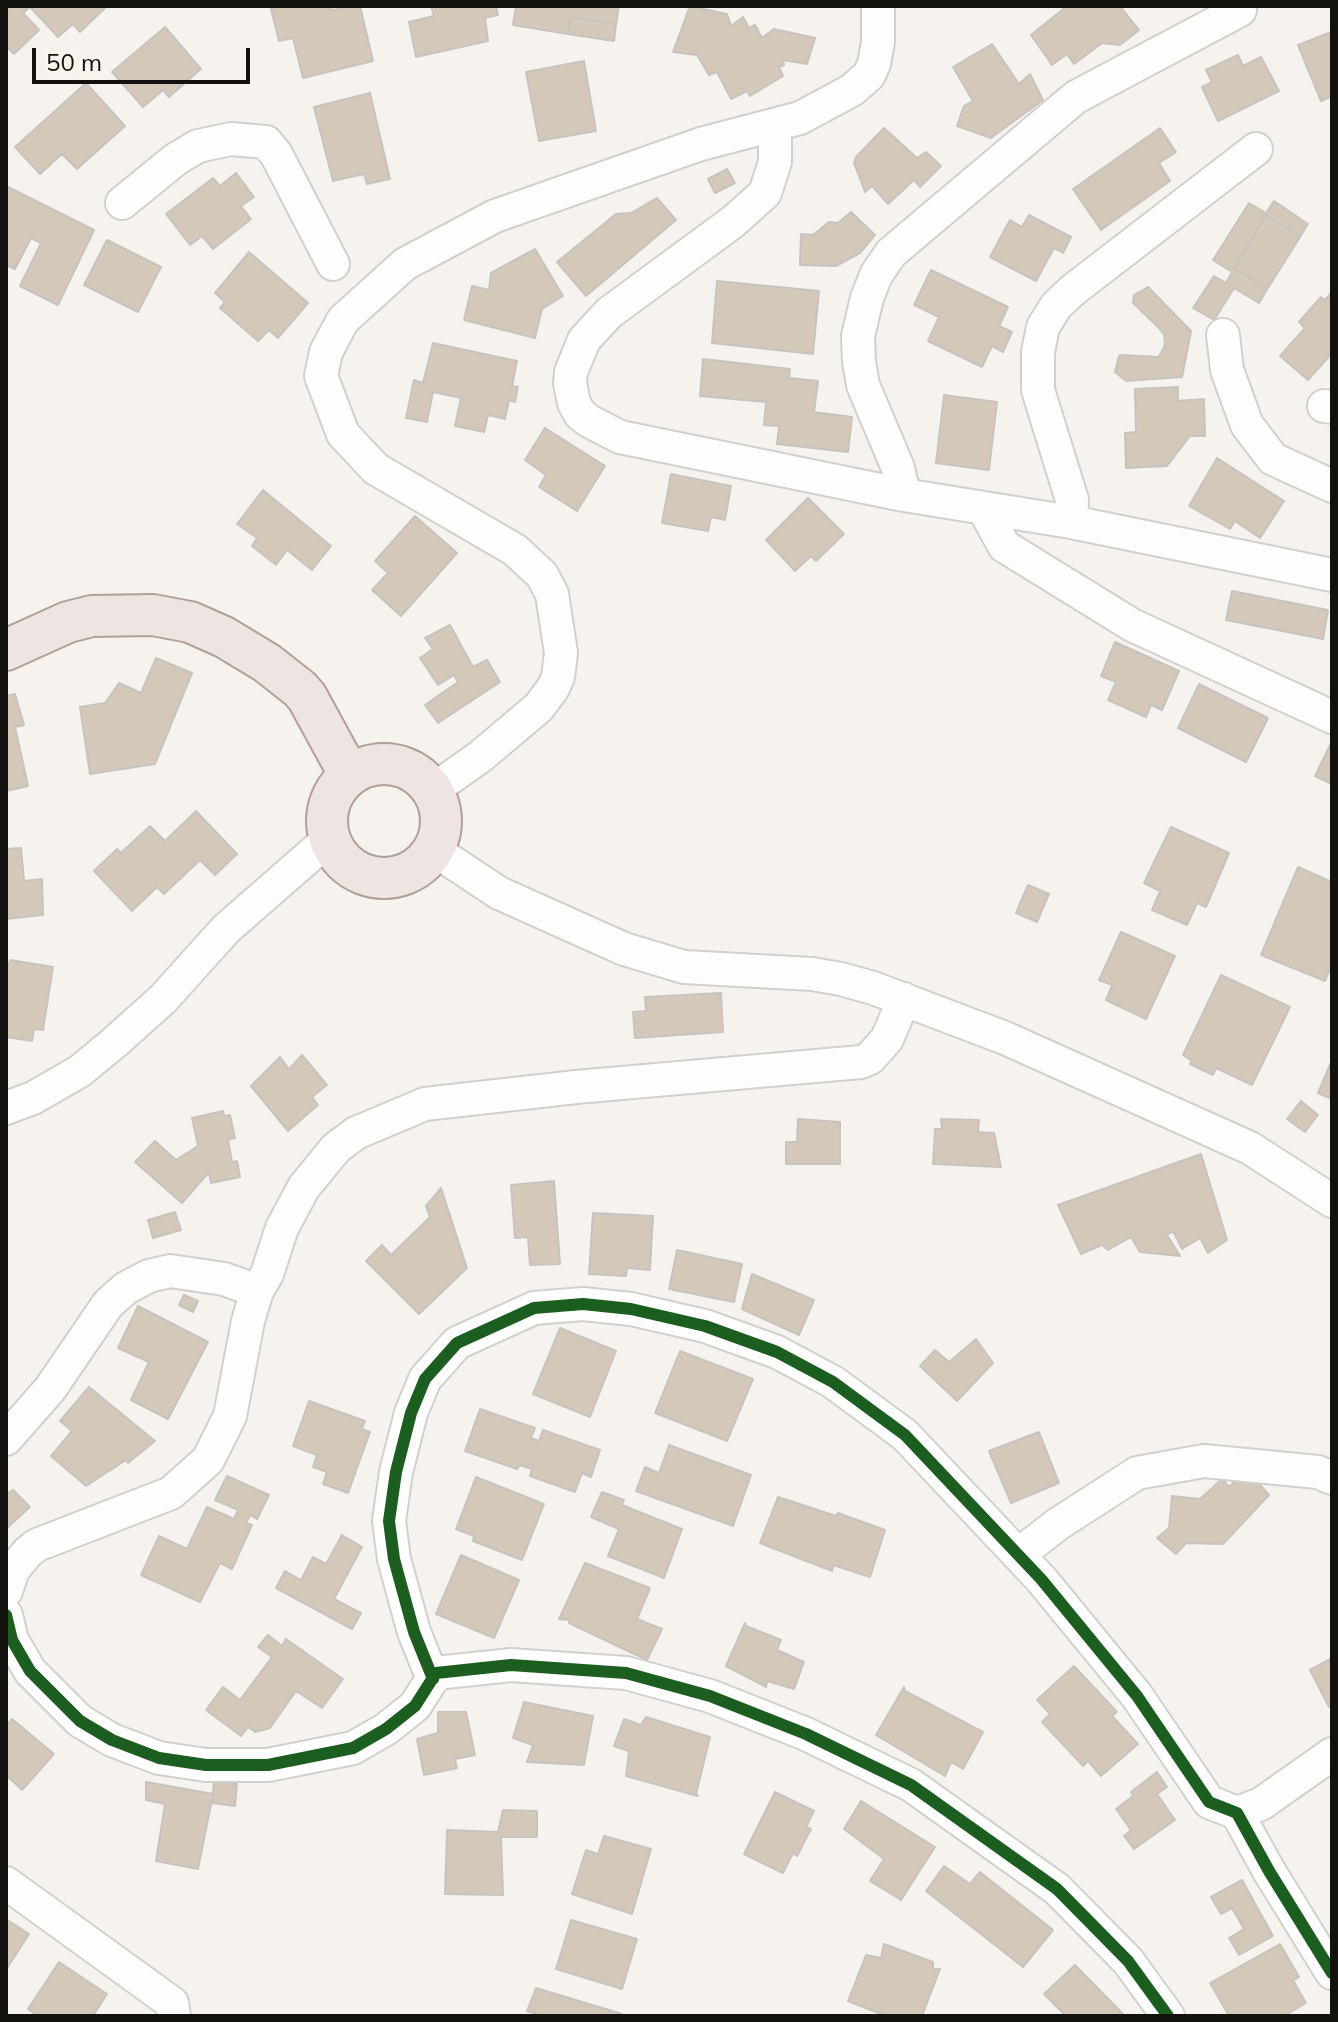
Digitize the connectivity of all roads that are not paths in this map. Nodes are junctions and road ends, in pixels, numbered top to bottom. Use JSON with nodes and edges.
{"nodes":[{"id":1,"x":878,"y":6,"type":"edge"},
{"id":2,"x":1240,"y":10,"type":"dead end"},
{"id":3,"x":775,"y":125,"type":"junction"},
{"id":4,"x":1256,"y":149,"type":"dead end"},
{"id":5,"x":122,"y":203,"type":"dead end"},
{"id":6,"x":333,"y":264,"type":"dead end"},
{"id":7,"x":1223,"y":335,"type":"dead end"},
{"id":8,"x":1332,"y":486,"type":"edge"},
{"id":9,"x":904,"y":495,"type":"junction"},
{"id":10,"x":984,"y":509,"type":"junction"},
{"id":11,"x":1071,"y":522,"type":"junction"},
{"id":12,"x":1332,"y":575,"type":"edge"},
{"id":13,"x":6,"y":650,"type":"edge"},
{"id":14,"x":1332,"y":717,"type":"edge"},
{"id":15,"x":349,"y":774,"type":"junction"},
{"id":16,"x":433,"y":790,"type":"junction"},
{"id":17,"x":329,"y":839,"type":"junction"},
{"id":18,"x":434,"y":850,"type":"junction"},
{"id":19,"x":904,"y":999,"type":"junction"},
{"id":20,"x":6,"y":1108,"type":"edge"},
{"id":21,"x":1332,"y":1201,"type":"edge"},
{"id":22,"x":257,"y":1291,"type":"junction"},
{"id":23,"x":6,"y":1439,"type":"edge"},
{"id":24,"x":1332,"y":1478,"type":"edge"},
{"id":25,"x":1018,"y":1555,"type":"junction"},
{"id":26,"x":6,"y":1591,"type":"edge"},
{"id":27,"x":6,"y":1615,"type":"edge"},
{"id":28,"x":433,"y":1679,"type":"junction"},
{"id":29,"x":1332,"y":1754,"type":"edge"},
{"id":30,"x":1237,"y":1813,"type":"junction"},
{"id":31,"x":6,"y":1883,"type":"edge"},
{"id":32,"x":1332,"y":1973,"type":"edge"},
{"id":33,"x":174,"y":2016,"type":"edge"},
{"id":34,"x":1168,"y":2016,"type":"edge"}],
"edges":[{"from":1,"to":3,"type":"street"},
{"from":2,"to":9,"type":"street"},
{"from":3,"to":9,"type":"street"},
{"from":3,"to":16,"type":"street"},
{"from":4,"to":11,"type":"street"},
{"from":5,"to":6,"type":"street"},
{"from":7,"to":8,"type":"street"},
{"from":9,"to":10,"type":"street"},
{"from":10,"to":11,"type":"street"},
{"from":10,"to":14,"type":"street"},
{"from":11,"to":12,"type":"street"},
{"from":13,"to":15,"type":"main road"},
{"from":15,"to":16,"type":"main road"},
{"from":15,"to":17,"type":"main road"},
{"from":16,"to":18,"type":"main road"},
{"from":17,"to":18,"type":"main road"},
{"from":17,"to":20,"type":"street"},
{"from":18,"to":19,"type":"street"},
{"from":19,"to":21,"type":"street"},
{"from":19,"to":22,"type":"street"},
{"from":22,"to":23,"type":"street"},
{"from":22,"to":26,"type":"street"},
{"from":24,"to":25,"type":"street"},
{"from":25,"to":28,"type":"street"},
{"from":25,"to":30,"type":"street"},
{"from":27,"to":28,"type":"street"},
{"from":28,"to":34,"type":"street"},
{"from":29,"to":30,"type":"street"},
{"from":30,"to":32,"type":"street"},
{"from":31,"to":33,"type":"street"}]}
